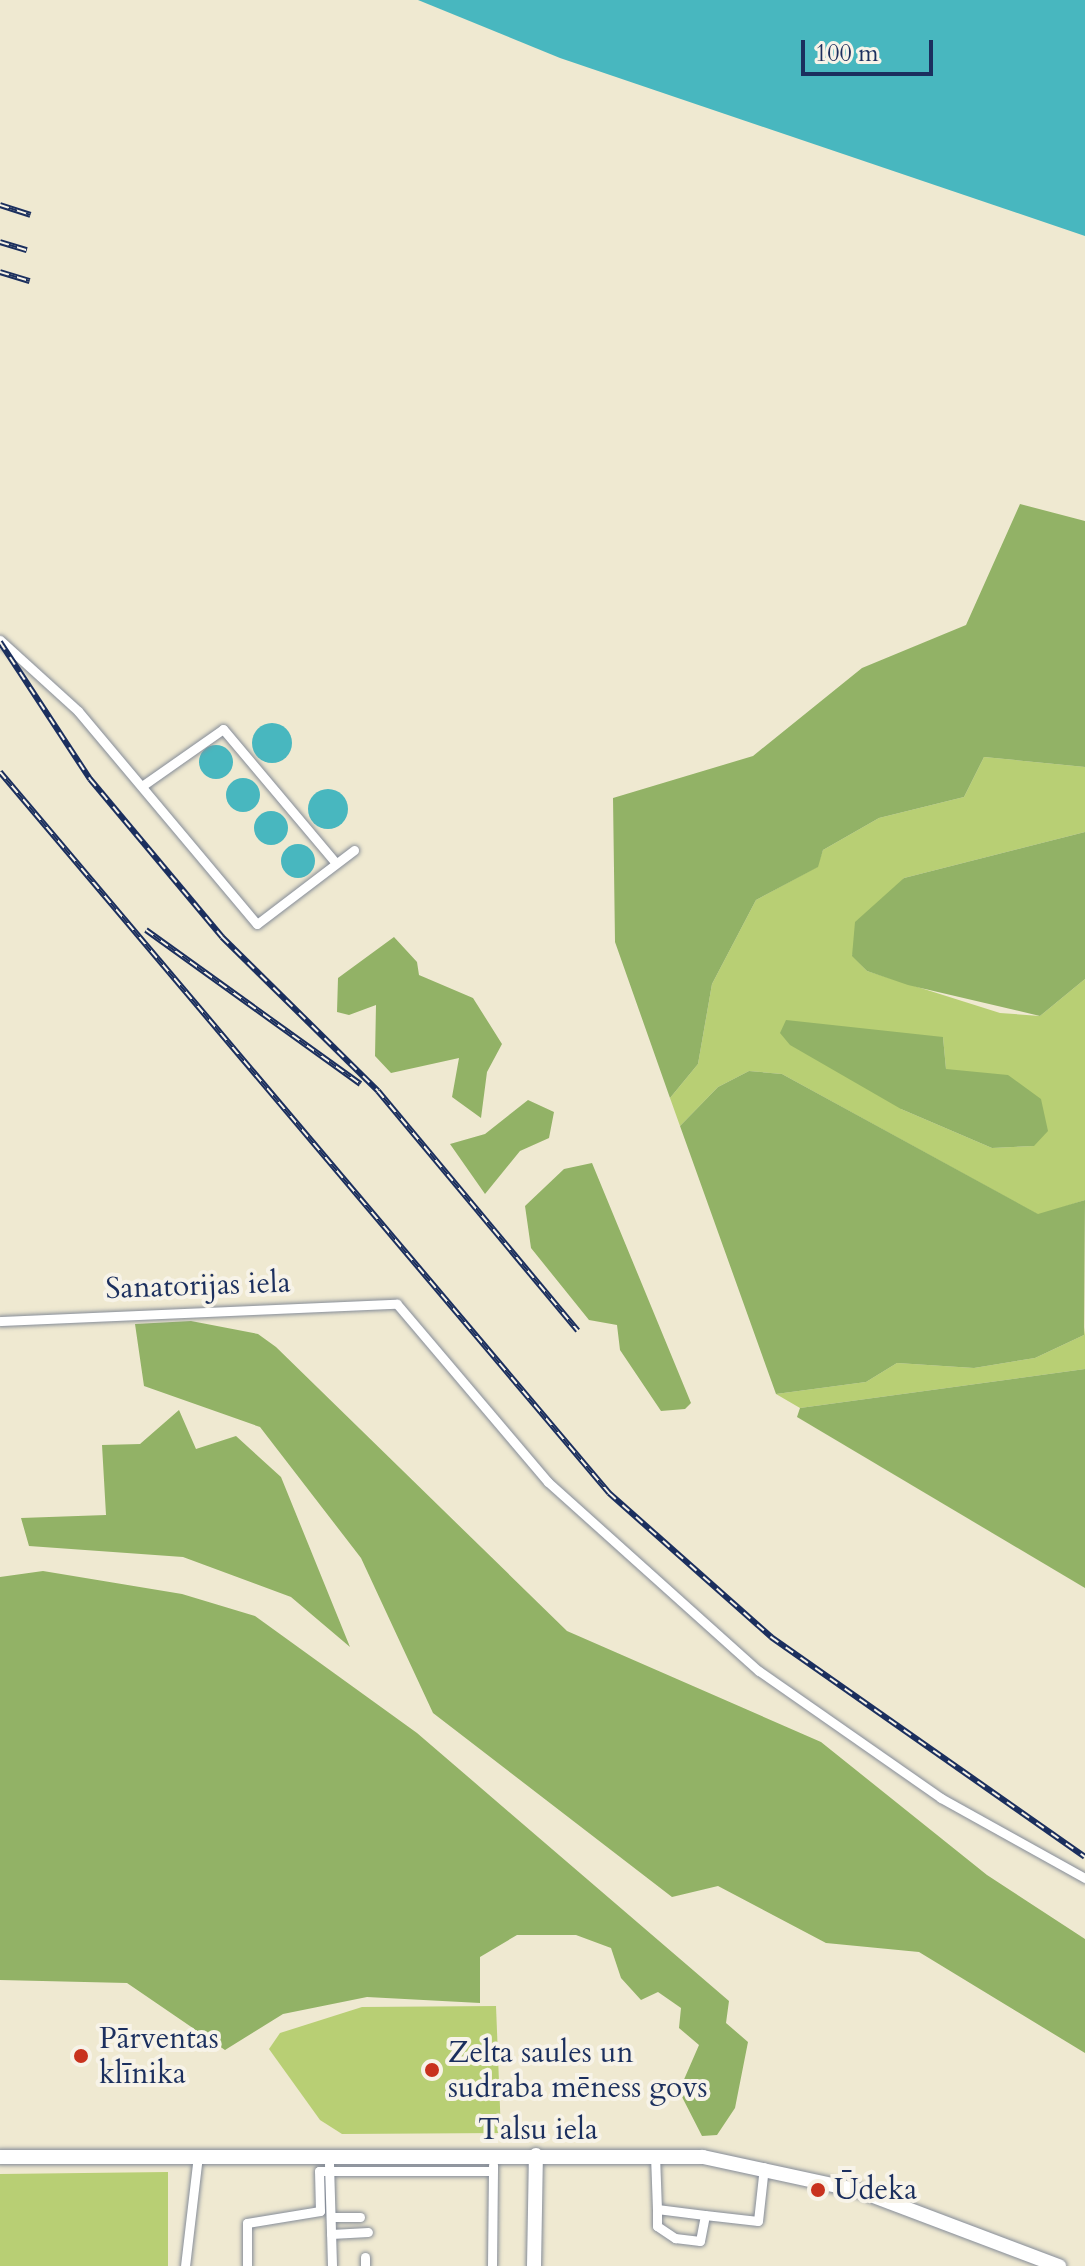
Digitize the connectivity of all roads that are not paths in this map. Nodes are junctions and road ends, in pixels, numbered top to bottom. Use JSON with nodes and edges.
{"nodes":[{"id":1,"x":0,"y":640,"type":"edge"},
{"id":2,"x":142,"y":786,"type":"junction"},
{"id":3,"x":354,"y":850,"type":"dead end"},
{"id":4,"x":336,"y":863,"type":"junction"},
{"id":5,"x":0,"y":1321,"type":"edge"},
{"id":6,"x":1085,"y":1878,"type":"edge"},
{"id":7,"x":536,"y":2155,"type":"junction"},
{"id":8,"x":655,"y":2155,"type":"junction"},
{"id":9,"x":198,"y":2156,"type":"junction"},
{"id":10,"x":0,"y":2157,"type":"edge"},
{"id":11,"x":329,"y":2163,"type":"junction"},
{"id":12,"x":493,"y":2163,"type":"junction"},
{"id":13,"x":764,"y":2167,"type":"junction"},
{"id":14,"x":657,"y":2209,"type":"junction"},
{"id":15,"x":327,"y":2213,"type":"junction"},
{"id":16,"x":705,"y":2215,"type":"junction"},
{"id":17,"x":360,"y":2217,"type":"dead end"},
{"id":18,"x":368,"y":2232,"type":"dead end"},
{"id":19,"x":331,"y":2234,"type":"junction"},
{"id":20,"x":185,"y":2266,"type":"edge"},
{"id":21,"x":247,"y":2266,"type":"edge"},
{"id":22,"x":332,"y":2266,"type":"edge"},
{"id":23,"x":492,"y":2266,"type":"edge"},
{"id":24,"x":534,"y":2266,"type":"edge"},
{"id":25,"x":1059,"y":2266,"type":"edge"}],
"edges":[{"from":1,"to":2,"type":"street"},
{"from":2,"to":4,"type":"street"},
{"from":2,"to":4,"type":"street"},
{"from":3,"to":4,"type":"street"},
{"from":5,"to":6,"type":"street","name":"Sanatorijas iela"},
{"from":7,"to":8,"type":"main road","name":"Talsu iela"},
{"from":7,"to":12,"type":"main road","name":"Talsu iela"},
{"from":7,"to":24,"type":"main road"},
{"from":8,"to":13,"type":"main road","name":"Talsu iela"},
{"from":8,"to":14,"type":"street"},
{"from":9,"to":10,"type":"main road","name":"Talsu iela"},
{"from":9,"to":11,"type":"main road","name":"Talsu iela"},
{"from":9,"to":20,"type":"street"},
{"from":11,"to":12,"type":"main road","name":"Talsu iela"},
{"from":11,"to":15,"type":"street"},
{"from":12,"to":23,"type":"street"},
{"from":13,"to":16,"type":"street"},
{"from":13,"to":25,"type":"main road","name":"Talsu iela"},
{"from":14,"to":16,"type":"street"},
{"from":14,"to":16,"type":"street"},
{"from":15,"to":17,"type":"street"},
{"from":15,"to":19,"type":"street"},
{"from":15,"to":21,"type":"street"},
{"from":18,"to":19,"type":"street"},
{"from":19,"to":22,"type":"street"}]}
